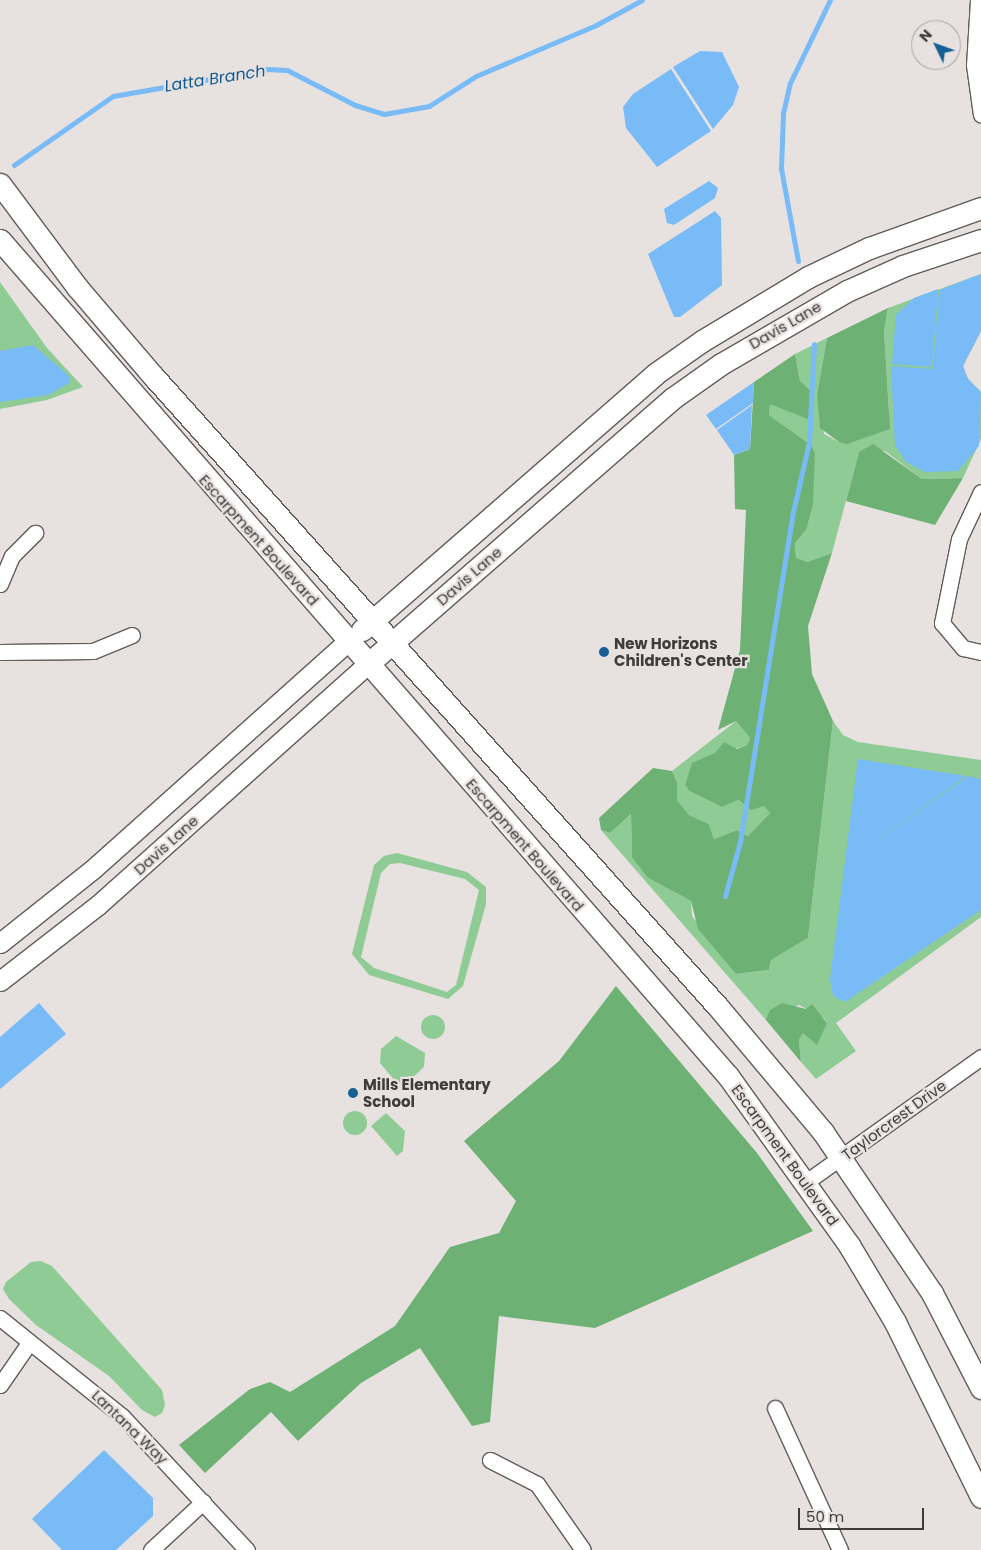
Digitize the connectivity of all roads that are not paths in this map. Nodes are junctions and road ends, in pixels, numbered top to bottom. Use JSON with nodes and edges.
{"nodes":[{"id":1,"x":978,"y":0,"type":"edge"},
{"id":2,"x":981,"y":115,"type":"edge"},
{"id":3,"x":0,"y":184,"type":"edge"},
{"id":4,"x":981,"y":208,"type":"edge"},
{"id":5,"x":0,"y":240,"type":"edge"},
{"id":6,"x":981,"y":240,"type":"edge"},
{"id":7,"x":110,"y":325,"type":"junction"},
{"id":8,"x":86,"y":345,"type":"junction"},
{"id":9,"x":981,"y":492,"type":"edge"},
{"id":10,"x":35,"y":533,"type":"dead end"},
{"id":11,"x":0,"y":584,"type":"edge"},
{"id":12,"x":372,"y":622,"type":"junction"},
{"id":13,"x":132,"y":635,"type":"dead end"},
{"id":14,"x":348,"y":641,"type":"junction"},
{"id":15,"x":392,"y":643,"type":"junction"},
{"id":16,"x":0,"y":652,"type":"edge"},
{"id":17,"x":981,"y":652,"type":"edge"},
{"id":18,"x":368,"y":664,"type":"junction"},
{"id":19,"x":0,"y":943,"type":"edge"},
{"id":20,"x":0,"y":981,"type":"edge"},
{"id":21,"x":981,"y":1057,"type":"edge"},
{"id":22,"x":843,"y":1157,"type":"junction"},
{"id":23,"x":806,"y":1182,"type":"junction"},
{"id":24,"x":0,"y":1318,"type":"edge"},
{"id":25,"x":29,"y":1343,"type":"junction"},
{"id":26,"x":0,"y":1385,"type":"edge"},
{"id":27,"x":981,"y":1388,"type":"edge"},
{"id":28,"x":775,"y":1408,"type":"dead end"},
{"id":29,"x":490,"y":1460,"type":"dead end"},
{"id":30,"x":981,"y":1497,"type":"edge"},
{"id":31,"x":203,"y":1502,"type":"junction"},
{"id":32,"x":152,"y":1550,"type":"edge"},
{"id":33,"x":247,"y":1550,"type":"edge"},
{"id":34,"x":583,"y":1550,"type":"edge"},
{"id":35,"x":840,"y":1550,"type":"edge"}],
"edges":[{"from":1,"to":2,"type":"street"},
{"from":3,"to":7,"type":"main road","name":"Escarpment Boulevard"},
{"from":4,"to":12,"type":"main road","name":"Davis Lane"},
{"from":5,"to":8,"type":"main road","name":"Escarpment Boulevard"},
{"from":6,"to":15,"type":"main road","name":"Davis Lane"},
{"from":7,"to":8,"type":"main road"},
{"from":7,"to":12,"type":"main road","name":"Escarpment Boulevard"},
{"from":8,"to":14,"type":"main road","name":"Escarpment Boulevard"},
{"from":9,"to":17,"type":"street"},
{"from":10,"to":11,"type":"street"},
{"from":12,"to":14,"type":"main road","name":"Davis Lane"},
{"from":12,"to":15,"type":"main road","name":"Escarpment Boulevard"},
{"from":13,"to":16,"type":"street"},
{"from":14,"to":18,"type":"main road","name":"Escarpment Boulevard"},
{"from":14,"to":19,"type":"street","name":"Davis Lane"},
{"from":15,"to":18,"type":"main road","name":"Davis Lane"},
{"from":15,"to":22,"type":"main road","name":"Escarpment Boulevard"},
{"from":18,"to":20,"type":"street","name":"Davis Lane"},
{"from":18,"to":23,"type":"main road","name":"Escarpment Boulevard"},
{"from":21,"to":22,"type":"street","name":"Taylorcrest Drive"},
{"from":22,"to":23,"type":"street","name":"Taylorcrest Drive"},
{"from":22,"to":27,"type":"main road","name":"Escarpment Boulevard"},
{"from":23,"to":30,"type":"main road","name":"Escarpment Boulevard"},
{"from":24,"to":25,"type":"street","name":"Lantana Way"},
{"from":25,"to":26,"type":"street"},
{"from":25,"to":31,"type":"street","name":"Lantana Way"},
{"from":28,"to":35,"type":"street"},
{"from":29,"to":34,"type":"street"},
{"from":31,"to":32,"type":"street"},
{"from":31,"to":33,"type":"street","name":"Lantana Way"}]}
